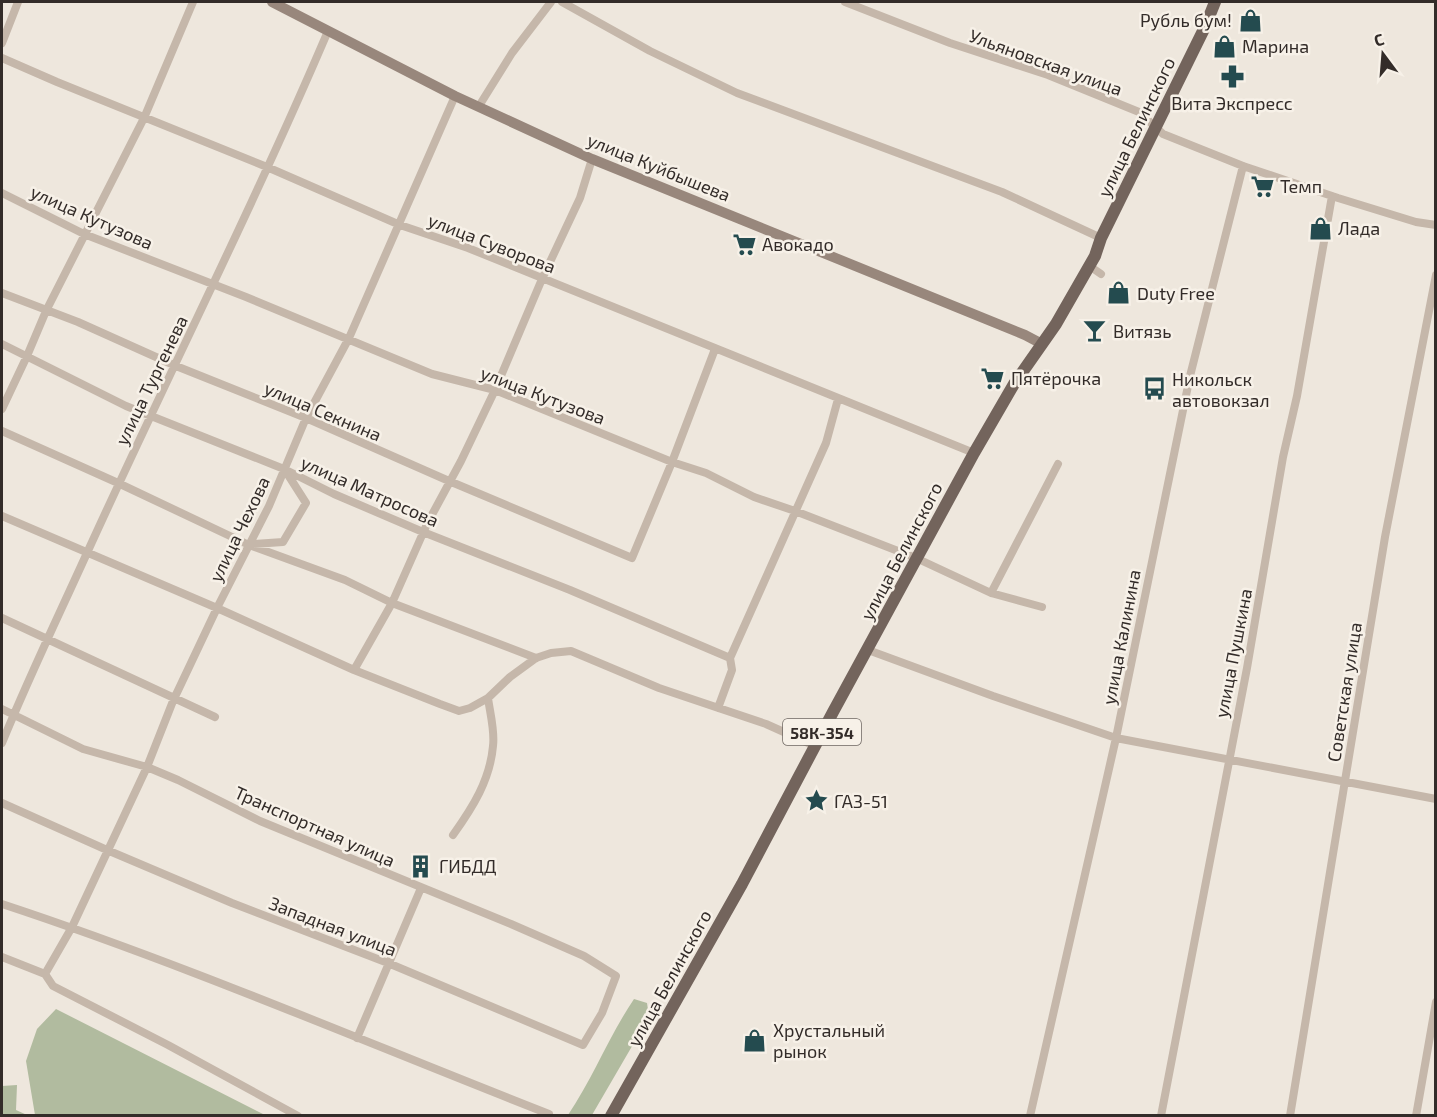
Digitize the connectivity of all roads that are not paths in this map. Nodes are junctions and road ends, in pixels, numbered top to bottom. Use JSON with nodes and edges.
{"nodes":[{"id":1,"x":18,"y":2,"type":"edge"},
{"id":2,"x":193,"y":2,"type":"edge"},
{"id":3,"x":272,"y":2,"type":"edge"},
{"id":4,"x":551,"y":2,"type":"edge"},
{"id":5,"x":562,"y":2,"type":"edge"},
{"id":6,"x":845,"y":2,"type":"edge"},
{"id":7,"x":1215,"y":2,"type":"edge"},
{"id":8,"x":328,"y":31,"type":"junction"},
{"id":9,"x":2,"y":43,"type":"edge"},
{"id":10,"x":2,"y":58,"type":"edge"},
{"id":11,"x":455,"y":96,"type":"junction"},
{"id":12,"x":479,"y":106,"type":"junction"},
{"id":13,"x":144,"y":118,"type":"junction"},
{"id":14,"x":1155,"y":128,"type":"junction"},
{"id":15,"x":592,"y":159,"type":"junction"},
{"id":16,"x":1243,"y":166,"type":"junction"},
{"id":17,"x":267,"y":167,"type":"junction"},
{"id":18,"x":2,"y":193,"type":"edge"},
{"id":19,"x":1332,"y":196,"type":"junction"},
{"id":20,"x":400,"y":225,"type":"junction"},
{"id":21,"x":1436,"y":225,"type":"edge"},
{"id":22,"x":84,"y":234,"type":"junction"},
{"id":23,"x":1101,"y":238,"type":"junction"},
{"id":24,"x":1088,"y":266,"type":"junction"},
{"id":25,"x":1101,"y":274,"type":"dead end"},
{"id":26,"x":1436,"y":275,"type":"edge"},
{"id":27,"x":542,"y":279,"type":"junction"},
{"id":28,"x":213,"y":284,"type":"junction"},
{"id":29,"x":2,"y":293,"type":"edge"},
{"id":30,"x":46,"y":311,"type":"junction"},
{"id":31,"x":349,"y":338,"type":"junction"},
{"id":32,"x":2,"y":344,"type":"edge"},
{"id":33,"x":1042,"y":344,"type":"junction"},
{"id":34,"x":715,"y":349,"type":"junction"},
{"id":35,"x":27,"y":356,"type":"junction"},
{"id":36,"x":176,"y":366,"type":"junction"},
{"id":37,"x":495,"y":390,"type":"junction"},
{"id":38,"x":838,"y":399,"type":"junction"},
{"id":39,"x":2,"y":409,"type":"edge"},
{"id":40,"x":150,"y":416,"type":"junction"},
{"id":41,"x":306,"y":418,"type":"junction"},
{"id":42,"x":2,"y":431,"type":"edge"},
{"id":43,"x":974,"y":453,"type":"junction"},
{"id":44,"x":672,"y":462,"type":"junction"},
{"id":45,"x":1058,"y":464,"type":"dead end"},
{"id":46,"x":284,"y":469,"type":"junction"},
{"id":47,"x":449,"y":481,"type":"junction"},
{"id":48,"x":118,"y":483,"type":"junction"},
{"id":49,"x":795,"y":511,"type":"junction"},
{"id":50,"x":2,"y":516,"type":"edge"},
{"id":51,"x":423,"y":532,"type":"junction"},
{"id":52,"x":249,"y":545,"type":"junction"},
{"id":53,"x":87,"y":553,"type":"junction"},
{"id":54,"x":916,"y":558,"type":"junction"},
{"id":55,"x":991,"y":593,"type":"junction"},
{"id":56,"x":392,"y":603,"type":"junction"},
{"id":57,"x":1042,"y":607,"type":"dead end"},
{"id":58,"x":217,"y":608,"type":"junction"},
{"id":59,"x":2,"y":618,"type":"edge"},
{"id":60,"x":47,"y":640,"type":"junction"},
{"id":61,"x":868,"y":650,"type":"junction"},
{"id":62,"x":536,"y":658,"type":"junction"},
{"id":63,"x":730,"y":658,"type":"junction"},
{"id":64,"x":354,"y":670,"type":"junction"},
{"id":65,"x":175,"y":698,"type":"junction"},
{"id":66,"x":488,"y":698,"type":"junction"},
{"id":67,"x":718,"y":708,"type":"junction"},
{"id":68,"x":2,"y":709,"type":"edge"},
{"id":69,"x":13,"y":714,"type":"junction"},
{"id":70,"x":215,"y":717,"type":"dead end"},
{"id":71,"x":1116,"y":738,"type":"junction"},
{"id":72,"x":2,"y":743,"type":"edge"},
{"id":73,"x":815,"y":746,"type":"junction"},
{"id":74,"x":1228,"y":760,"type":"junction"},
{"id":75,"x":147,"y":767,"type":"junction"},
{"id":76,"x":1345,"y":782,"type":"junction"},
{"id":77,"x":1436,"y":799,"type":"edge"},
{"id":78,"x":2,"y":803,"type":"edge"},
{"id":79,"x":453,"y":835,"type":"dead end"},
{"id":80,"x":107,"y":850,"type":"junction"},
{"id":81,"x":421,"y":888,"type":"junction"},
{"id":82,"x":2,"y":904,"type":"edge"},
{"id":83,"x":72,"y":927,"type":"junction"},
{"id":84,"x":2,"y":957,"type":"edge"},
{"id":85,"x":388,"y":963,"type":"junction"},
{"id":86,"x":45,"y":974,"type":"junction"},
{"id":87,"x":616,"y":976,"type":"joint"},
{"id":88,"x":1436,"y":1002,"type":"edge"},
{"id":89,"x":357,"y":1038,"type":"junction"},
{"id":90,"x":549,"y":1114,"type":"edge"},
{"id":91,"x":298,"y":1116,"type":"edge"},
{"id":92,"x":612,"y":1116,"type":"edge"},
{"id":93,"x":1030,"y":1116,"type":"edge"},
{"id":94,"x":1161,"y":1116,"type":"edge"},
{"id":95,"x":1290,"y":1116,"type":"edge"},
{"id":96,"x":1416,"y":1116,"type":"edge"}],
"edges":[{"from":1,"to":9,"type":"street"},
{"from":2,"to":13,"type":"street"},
{"from":3,"to":8,"type":"main road","name":"улица Куйбышева"},
{"from":4,"to":12,"type":"street"},
{"from":5,"to":23,"type":"street"},
{"from":6,"to":14,"type":"street","name":"Ульяновская улица"},
{"from":7,"to":14,"type":"main road","name":"улица Белинского"},
{"from":8,"to":11,"type":"main road","name":"улица Куйбышева"},
{"from":8,"to":17,"type":"street","name":"улица Тургенева"},
{"from":10,"to":13,"type":"street","name":"улица Суворова"},
{"from":11,"to":12,"type":"main road","name":"улица Куйбышева"},
{"from":11,"to":20,"type":"street","name":"улица Чехова"},
{"from":12,"to":15,"type":"main road","name":"улица Куйбышева"},
{"from":13,"to":17,"type":"street","name":"улица Суворова"},
{"from":13,"to":22,"type":"street"},
{"from":14,"to":16,"type":"street","name":"Ульяновская улица"},
{"from":14,"to":23,"type":"main road","name":"улица Белинского"},
{"from":15,"to":27,"type":"street"},
{"from":15,"to":33,"type":"main road","name":"улица Куйбышева"},
{"from":16,"to":19,"type":"street","name":"Ульяновская улица"},
{"from":16,"to":71,"type":"street","name":"улица Калинина"},
{"from":17,"to":20,"type":"street","name":"улица Суворова"},
{"from":17,"to":28,"type":"street","name":"улица Тургенева"},
{"from":18,"to":22,"type":"street","name":"улица Кутузова"},
{"from":19,"to":21,"type":"street","name":"Ульяновская улица"},
{"from":19,"to":74,"type":"street","name":"улица Пушкина"},
{"from":20,"to":27,"type":"street","name":"улица Суворова"},
{"from":20,"to":31,"type":"street","name":"улица Чехова"},
{"from":22,"to":28,"type":"street","name":"улица Кутузова"},
{"from":22,"to":30,"type":"street"},
{"from":23,"to":24,"type":"main road","name":"улица Белинского"},
{"from":24,"to":25,"type":"street"},
{"from":24,"to":33,"type":"main road","name":"улица Белинского"},
{"from":26,"to":76,"type":"street","name":"Советская улица"},
{"from":27,"to":34,"type":"street","name":"улица Суворова"},
{"from":27,"to":37,"type":"street"},
{"from":28,"to":31,"type":"street","name":"улица Кутузова"},
{"from":28,"to":36,"type":"street","name":"улица Тургенева"},
{"from":29,"to":30,"type":"street","name":"улица Секнина"},
{"from":30,"to":35,"type":"street"},
{"from":30,"to":36,"type":"street","name":"улица Секнина"},
{"from":31,"to":37,"type":"street","name":"улица Кутузова"},
{"from":31,"to":41,"type":"street","name":"улица Чехова"},
{"from":32,"to":35,"type":"street","name":"улица Матросова"},
{"from":33,"to":43,"type":"main road","name":"улица Белинского","number":"58К-354"},
{"from":34,"to":38,"type":"street","name":"улица Суворова"},
{"from":34,"to":44,"type":"street"},
{"from":35,"to":39,"type":"street"},
{"from":35,"to":40,"type":"street","name":"улица Матросова"},
{"from":36,"to":40,"type":"street","name":"улица Тургенева"},
{"from":36,"to":41,"type":"street","name":"улица Секнина"},
{"from":37,"to":44,"type":"street","name":"улица Кутузова"},
{"from":37,"to":47,"type":"street"},
{"from":38,"to":43,"type":"street","name":"улица Суворова"},
{"from":38,"to":49,"type":"street"},
{"from":40,"to":46,"type":"street","name":"улица Матросова"},
{"from":40,"to":48,"type":"street","name":"улица Тургенева"},
{"from":41,"to":46,"type":"street","name":"улица Чехова"},
{"from":41,"to":47,"type":"street","name":"улица Секнина"},
{"from":42,"to":48,"type":"street"},
{"from":43,"to":54,"type":"main road","name":"улица Белинского","number":"58К-354"},
{"from":44,"to":47,"type":"street","name":"улица Секнина"},
{"from":44,"to":49,"type":"street","name":"улица Кутузова"},
{"from":45,"to":55,"type":"street"},
{"from":46,"to":51,"type":"street","name":"улица Матросова"},
{"from":46,"to":52,"type":"street","name":"улица Чехова"},
{"from":46,"to":52,"type":"street"},
{"from":47,"to":51,"type":"street"},
{"from":48,"to":52,"type":"street"},
{"from":48,"to":53,"type":"street","name":"улица Тургенева"},
{"from":49,"to":54,"type":"street","name":"улица Кутузова"},
{"from":49,"to":63,"type":"street"},
{"from":50,"to":53,"type":"street"},
{"from":51,"to":56,"type":"street"},
{"from":51,"to":63,"type":"street","name":"улица Матросова"},
{"from":52,"to":56,"type":"street"},
{"from":52,"to":58,"type":"street","name":"улица Чехова"},
{"from":53,"to":58,"type":"street"},
{"from":53,"to":60,"type":"street","name":"улица Тургенева"},
{"from":54,"to":55,"type":"street","name":"улица Кутузова"},
{"from":54,"to":61,"type":"main road","name":"улица Белинского","number":"58К-354"},
{"from":55,"to":57,"type":"street","name":"улица Кутузова"},
{"from":56,"to":62,"type":"street"},
{"from":56,"to":64,"type":"street"},
{"from":58,"to":64,"type":"street"},
{"from":58,"to":65,"type":"street","name":"улица Чехова"},
{"from":59,"to":60,"type":"street"},
{"from":60,"to":65,"type":"street"},
{"from":60,"to":69,"type":"street","name":"улица Тургенева"},
{"from":61,"to":71,"type":"street"},
{"from":61,"to":73,"type":"main road","name":"улица Белинского","number":"58К-354"},
{"from":62,"to":66,"type":"street"},
{"from":62,"to":67,"type":"street"},
{"from":63,"to":67,"type":"street"},
{"from":64,"to":66,"type":"street"},
{"from":65,"to":70,"type":"street"},
{"from":65,"to":75,"type":"street","name":"улица Чехова"},
{"from":66,"to":79,"type":"street"},
{"from":67,"to":73,"type":"street"},
{"from":68,"to":69,"type":"street","name":"Транспортная улица"},
{"from":69,"to":72,"type":"street","name":"улица Тургенева"},
{"from":69,"to":75,"type":"street","name":"Транспортная улица"},
{"from":71,"to":74,"type":"street"},
{"from":71,"to":93,"type":"street","name":"улица Калинина"},
{"from":73,"to":92,"type":"main road","name":"улица Белинского","number":"58К-354"},
{"from":74,"to":76,"type":"street"},
{"from":74,"to":94,"type":"street","name":"улица Пушкина"},
{"from":75,"to":80,"type":"street","name":"улица Чехова"},
{"from":75,"to":81,"type":"street","name":"Транспортная улица"},
{"from":76,"to":77,"type":"street"},
{"from":76,"to":95,"type":"street","name":"Советская улица"},
{"from":78,"to":80,"type":"street","name":"Западная улица"},
{"from":80,"to":83,"type":"street","name":"улица Чехова"},
{"from":80,"to":85,"type":"street","name":"Западная улица"},
{"from":81,"to":85,"type":"street"},
{"from":81,"to":87,"type":"street","name":"Транспортная улица"},
{"from":82,"to":83,"type":"street"},
{"from":83,"to":86,"type":"street","name":"улица Чехова"},
{"from":83,"to":89,"type":"street"},
{"from":84,"to":86,"type":"street"},
{"from":85,"to":87,"type":"street","name":"Западная улица"},
{"from":85,"to":89,"type":"street"},
{"from":86,"to":91,"type":"street"},
{"from":88,"to":96,"type":"street"},
{"from":89,"to":90,"type":"street"}]}
